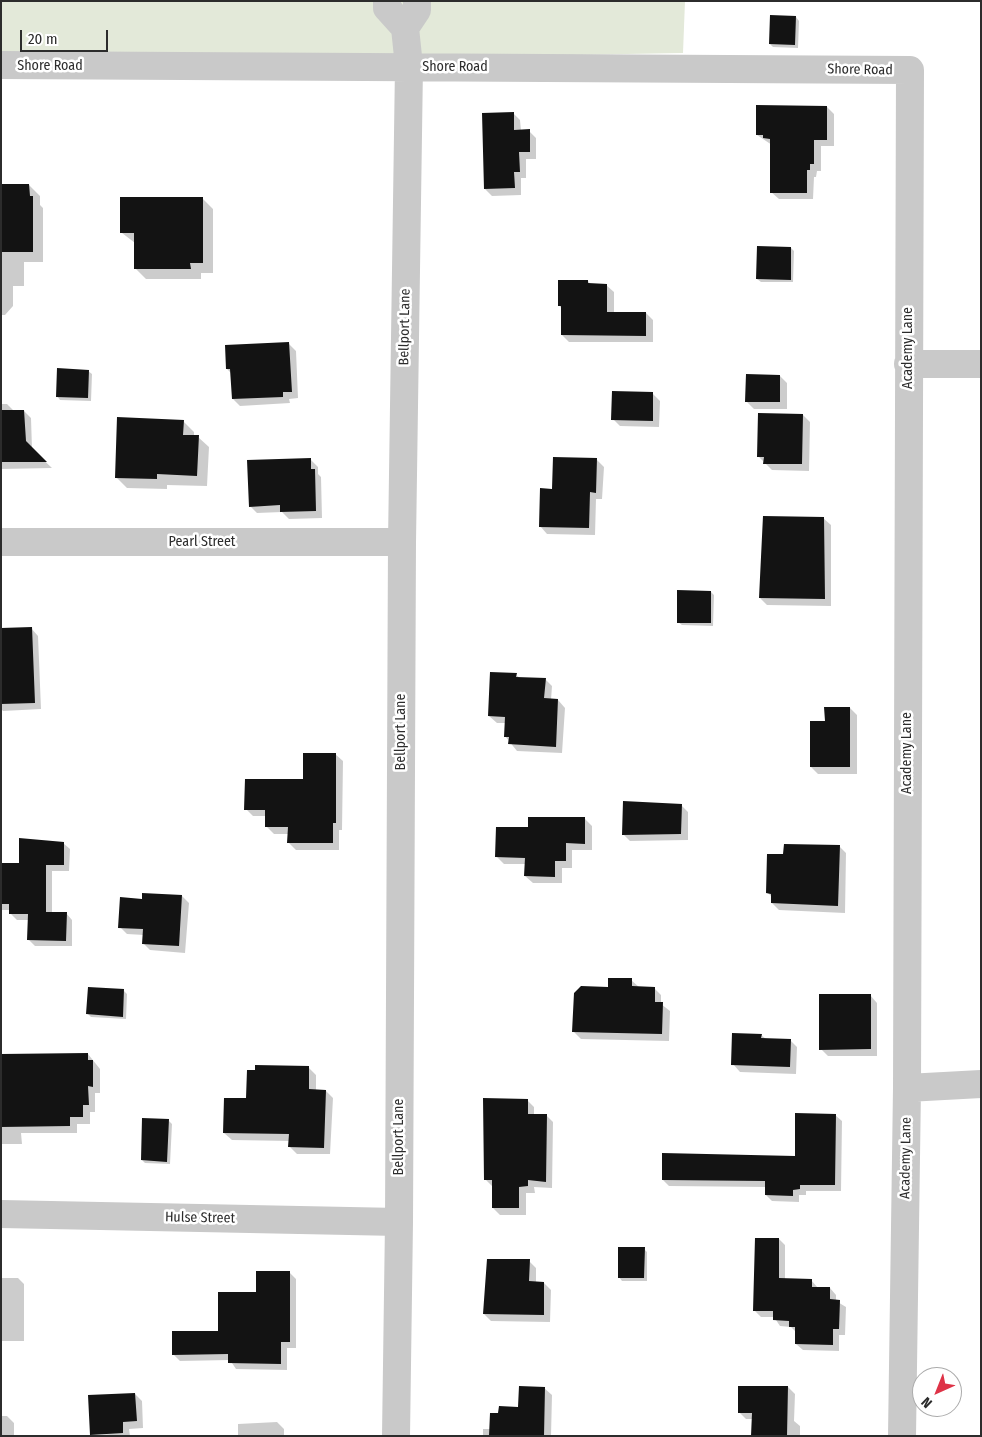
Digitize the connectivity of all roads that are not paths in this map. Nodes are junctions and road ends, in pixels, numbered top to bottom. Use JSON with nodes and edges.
{"nodes":[{"id":1,"x":387,"y":1,"type":"edge"},
{"id":2,"x":417,"y":1,"type":"edge"},
{"id":3,"x":405,"y":28,"type":"junction"},
{"id":4,"x":1,"y":66,"type":"edge"},
{"id":5,"x":409,"y":66,"type":"junction"},
{"id":6,"x":910,"y":70,"type":"joint"},
{"id":7,"x":908,"y":364,"type":"junction"},
{"id":8,"x":981,"y":364,"type":"edge"},
{"id":9,"x":1,"y":542,"type":"edge"},
{"id":10,"x":402,"y":542,"type":"junction"},
{"id":11,"x":981,"y":1084,"type":"edge"},
{"id":12,"x":907,"y":1088,"type":"junction"},
{"id":13,"x":1,"y":1214,"type":"edge"},
{"id":14,"x":399,"y":1222,"type":"junction"},
{"id":15,"x":396,"y":1436,"type":"edge"},
{"id":16,"x":902,"y":1436,"type":"edge"}],
"edges":[{"from":1,"to":3,"type":"street"},
{"from":2,"to":3,"type":"street"},
{"from":3,"to":5,"type":"street","name":"Bellport Lane"},
{"from":4,"to":5,"type":"street","name":"Shore Road"},
{"from":5,"to":6,"type":"street","name":"Shore Road"},
{"from":5,"to":10,"type":"street","name":"Bellport Lane"},
{"from":6,"to":7,"type":"street","name":"Academy Lane"},
{"from":7,"to":8,"type":"street"},
{"from":7,"to":12,"type":"street","name":"Academy Lane"},
{"from":9,"to":10,"type":"street","name":"Pearl Street"},
{"from":10,"to":14,"type":"street","name":"Bellport Lane"},
{"from":11,"to":12,"type":"street"},
{"from":12,"to":16,"type":"street","name":"Academy Lane"},
{"from":13,"to":14,"type":"street","name":"Hulse Street"},
{"from":14,"to":15,"type":"street","name":"Bellport Lane"}]}
